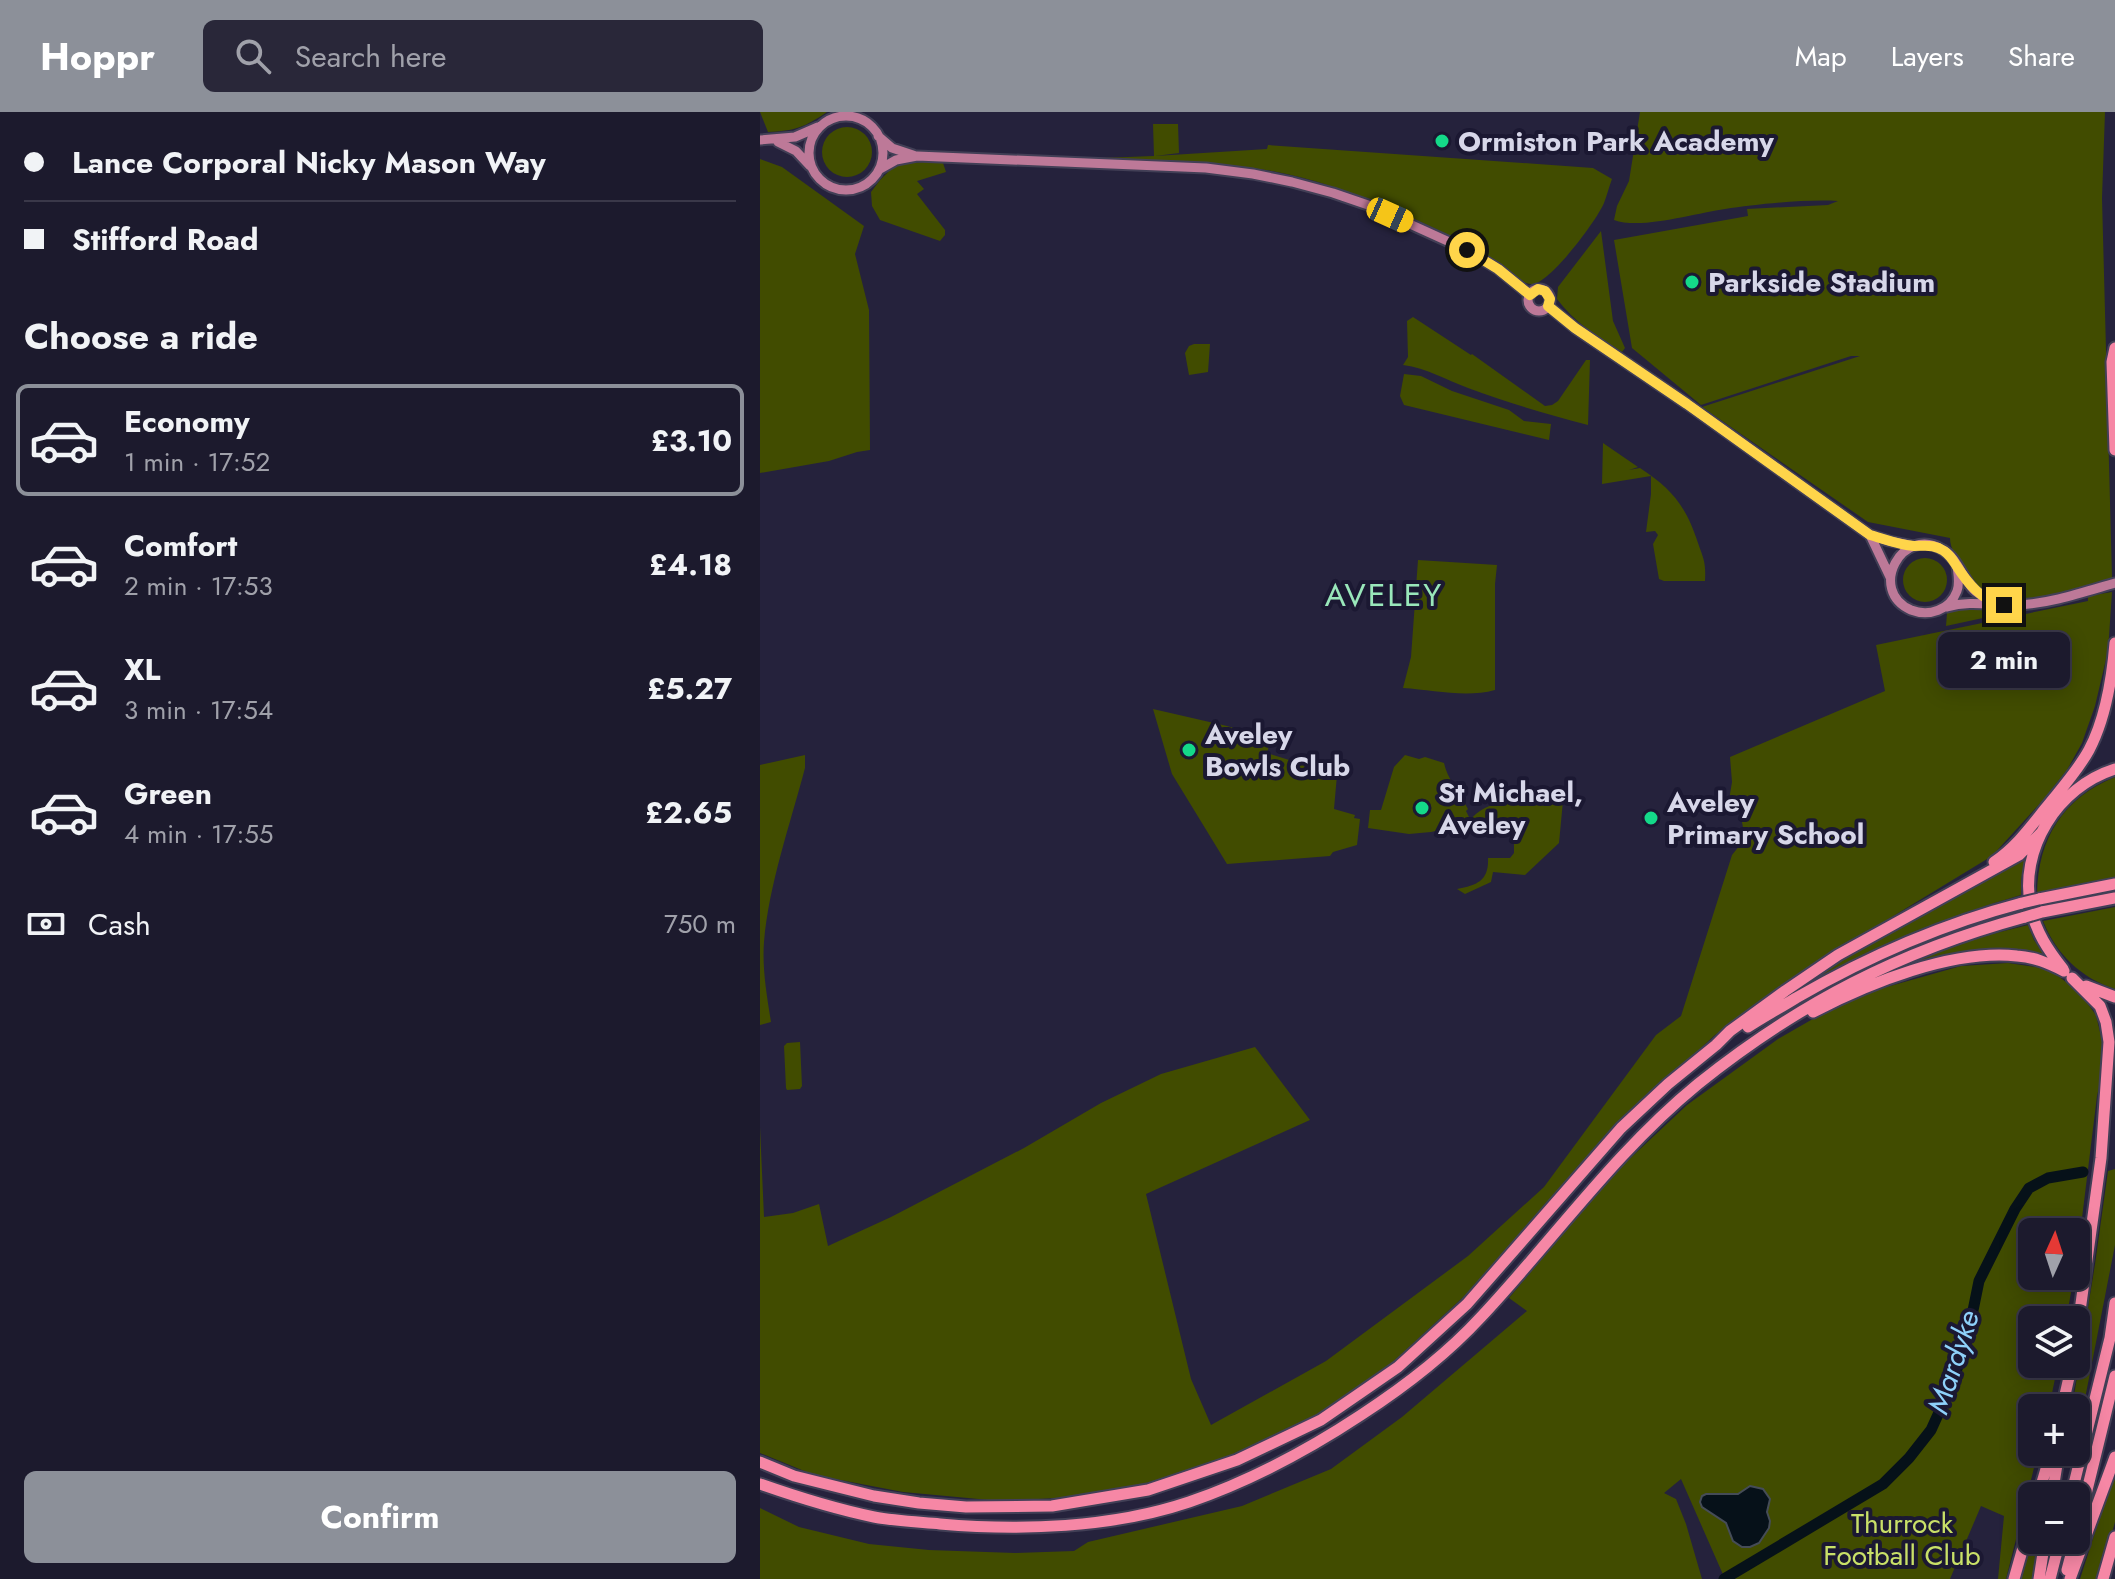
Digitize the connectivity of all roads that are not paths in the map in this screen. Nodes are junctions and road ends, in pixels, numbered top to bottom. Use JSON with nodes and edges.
{"nodes":[{"id":1,"x":821,"y":125,"type":"junction"},
{"id":2,"x":878,"y":136,"type":"junction"},
{"id":3,"x":765,"y":140,"type":"edge"},
{"id":4,"x":917,"y":156,"type":"junction"},
{"id":5,"x":812,"y":168,"type":"junction"},
{"id":6,"x":880,"y":169,"type":"junction"},
{"id":7,"x":1530,"y":295,"type":"junction"},
{"id":8,"x":1548,"y":306,"type":"junction"},
{"id":9,"x":2115,"y":348,"type":"edge"},
{"id":10,"x":2115,"y":450,"type":"edge"},
{"id":11,"x":1870,"y":535,"type":"junction"},
{"id":12,"x":1914,"y":546,"type":"junction"},
{"id":13,"x":1957,"y":566,"type":"junction"},
{"id":14,"x":1890,"y":577,"type":"junction"},
{"id":15,"x":2115,"y":583,"type":"edge"},
{"id":16,"x":1994,"y":603,"type":"junction"},
{"id":17,"x":1944,"y":608,"type":"junction"},
{"id":18,"x":2115,"y":643,"type":"edge"},
{"id":19,"x":2115,"y":689,"type":"edge"},
{"id":20,"x":2115,"y":769,"type":"edge"},
{"id":21,"x":2060,"y":804,"type":"junction"},
{"id":22,"x":2041,"y":833,"type":"junction"},
{"id":23,"x":2115,"y":884,"type":"edge"},
{"id":24,"x":2115,"y":898,"type":"edge"},
{"id":25,"x":1937,"y":900,"type":"junction"},
{"id":26,"x":2068,"y":974,"type":"junction"},
{"id":27,"x":2115,"y":997,"type":"edge"},
{"id":28,"x":1716,"y":1045,"type":"junction"},
{"id":29,"x":1732,"y":1058,"type":"junction"},
{"id":30,"x":2115,"y":1303,"type":"edge"},
{"id":31,"x":2081,"y":1306,"type":"edge"},
{"id":32,"x":2115,"y":1376,"type":"edge"},
{"id":33,"x":2115,"y":1457,"type":"edge"},
{"id":34,"x":760,"y":1462,"type":"edge"},
{"id":35,"x":2074,"y":1482,"type":"edge"},
{"id":36,"x":2089,"y":1482,"type":"edge"},
{"id":37,"x":760,"y":1484,"type":"edge"},
{"id":38,"x":2115,"y":1537,"type":"edge"},
{"id":39,"x":2021,"y":1554,"type":"edge"},
{"id":40,"x":2043,"y":1554,"type":"edge"},
{"id":41,"x":2056,"y":1554,"type":"edge"},
{"id":42,"x":2072,"y":1554,"type":"edge"},
{"id":43,"x":2014,"y":1579,"type":"edge"},
{"id":44,"x":2039,"y":1579,"type":"edge"},
{"id":45,"x":2050,"y":1579,"type":"edge"},
{"id":46,"x":2068,"y":1579,"type":"edge"},
{"id":47,"x":2103,"y":1579,"type":"edge"}],
"edges":[{"from":1,"to":2,"type":"main road"},
{"from":1,"to":3,"type":"main road"},
{"from":1,"to":5,"type":"main road"},
{"from":2,"to":4,"type":"main road"},
{"from":2,"to":6,"type":"main road"},
{"from":3,"to":5,"type":"main road"},
{"from":4,"to":6,"type":"main road"},
{"from":4,"to":7,"type":"main road"},
{"from":5,"to":6,"type":"main road"},
{"from":7,"to":8,"type":"main road"},
{"from":7,"to":8,"type":"main road"},
{"from":8,"to":11,"type":"main road"},
{"from":9,"to":10,"type":"highway"},
{"from":11,"to":12,"type":"main road"},
{"from":11,"to":14,"type":"main road"},
{"from":12,"to":13,"type":"main road"},
{"from":12,"to":14,"type":"main road"},
{"from":13,"to":16,"type":"main road"},
{"from":13,"to":17,"type":"main road"},
{"from":14,"to":17,"type":"main road"},
{"from":15,"to":16,"type":"main road"},
{"from":16,"to":17,"type":"main road"},
{"from":18,"to":25,"type":"highway"},
{"from":19,"to":21,"type":"highway"},
{"from":20,"to":21,"type":"highway"},
{"from":21,"to":22,"type":"highway"},
{"from":22,"to":25,"type":"highway"},
{"from":22,"to":26,"type":"highway"},
{"from":23,"to":28,"type":"highway","bridge":true},
{"from":24,"to":29,"type":"highway","bridge":true},
{"from":25,"to":28,"type":"highway"},
{"from":26,"to":27,"type":"highway"},
{"from":26,"to":29,"type":"highway"},
{"from":26,"to":31,"type":"highway"},
{"from":28,"to":34,"type":"highway"},
{"from":29,"to":37,"type":"highway"},
{"from":30,"to":35,"type":"highway"},
{"from":32,"to":36,"type":"highway"},
{"from":33,"to":46,"type":"highway"},
{"from":38,"to":47,"type":"highway"},
{"from":39,"to":43,"type":"highway"},
{"from":40,"to":44,"type":"highway"},
{"from":41,"to":45,"type":"highway"},
{"from":42,"to":46,"type":"highway"}]}
